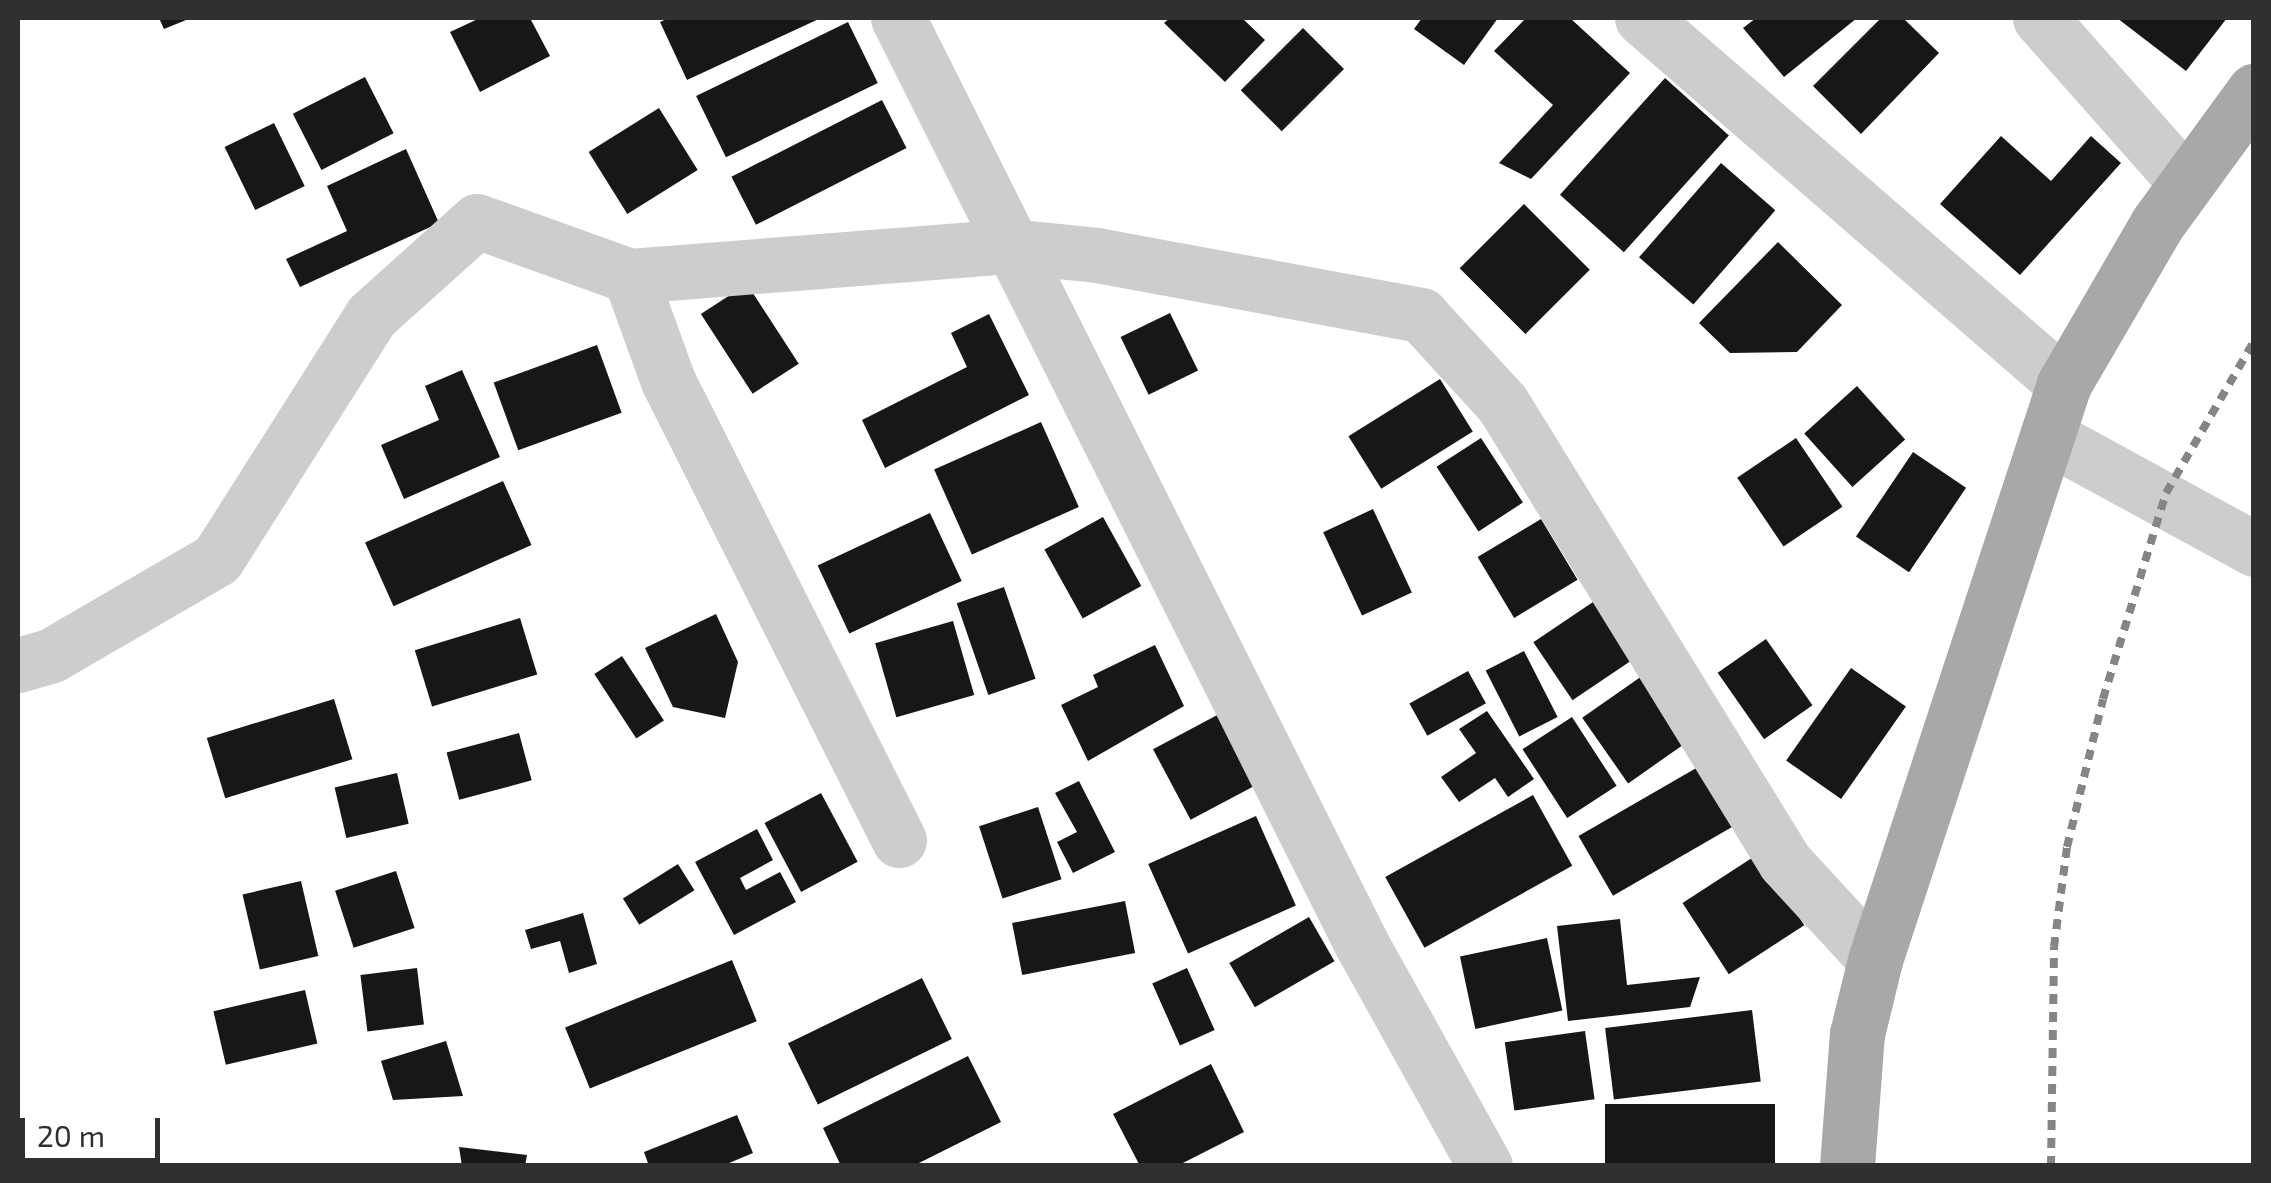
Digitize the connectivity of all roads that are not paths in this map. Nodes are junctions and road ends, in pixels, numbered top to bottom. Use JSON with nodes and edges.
{"nodes":[{"id":1,"x":898,"y":18,"type":"edge"},
{"id":2,"x":1642,"y":18,"type":"edge"},
{"id":3,"x":2040,"y":18,"type":"edge"},
{"id":4,"x":2254,"y":91,"type":"edge"},
{"id":5,"x":2184,"y":181,"type":"junction"},
{"id":6,"x":1009,"y":246,"type":"junction"},
{"id":7,"x":630,"y":276,"type":"junction"},
{"id":8,"x":2064,"y":384,"type":"junction"},
{"id":9,"x":2047,"y":436,"type":"junction"},
{"id":10,"x":2254,"y":548,"type":"edge"},
{"id":11,"x":18,"y":664,"type":"edge"},
{"id":12,"x":899,"y":840,"type":"dead end"},
{"id":13,"x":1874,"y":960,"type":"junction"},
{"id":14,"x":1485,"y":1166,"type":"edge"},
{"id":15,"x":1847,"y":1166,"type":"edge"}],
"edges":[{"from":1,"to":6,"type":"street"},
{"from":2,"to":8,"type":"street"},
{"from":3,"to":5,"type":"street"},
{"from":4,"to":5,"type":"main road"},
{"from":5,"to":8,"type":"main road"},
{"from":6,"to":7,"type":"street"},
{"from":6,"to":13,"type":"street"},
{"from":6,"to":14,"type":"street"},
{"from":7,"to":11,"type":"street"},
{"from":7,"to":12,"type":"street"},
{"from":8,"to":9,"type":"main road"},
{"from":9,"to":10,"type":"street"},
{"from":9,"to":13,"type":"main road"},
{"from":13,"to":15,"type":"main road"}]}
